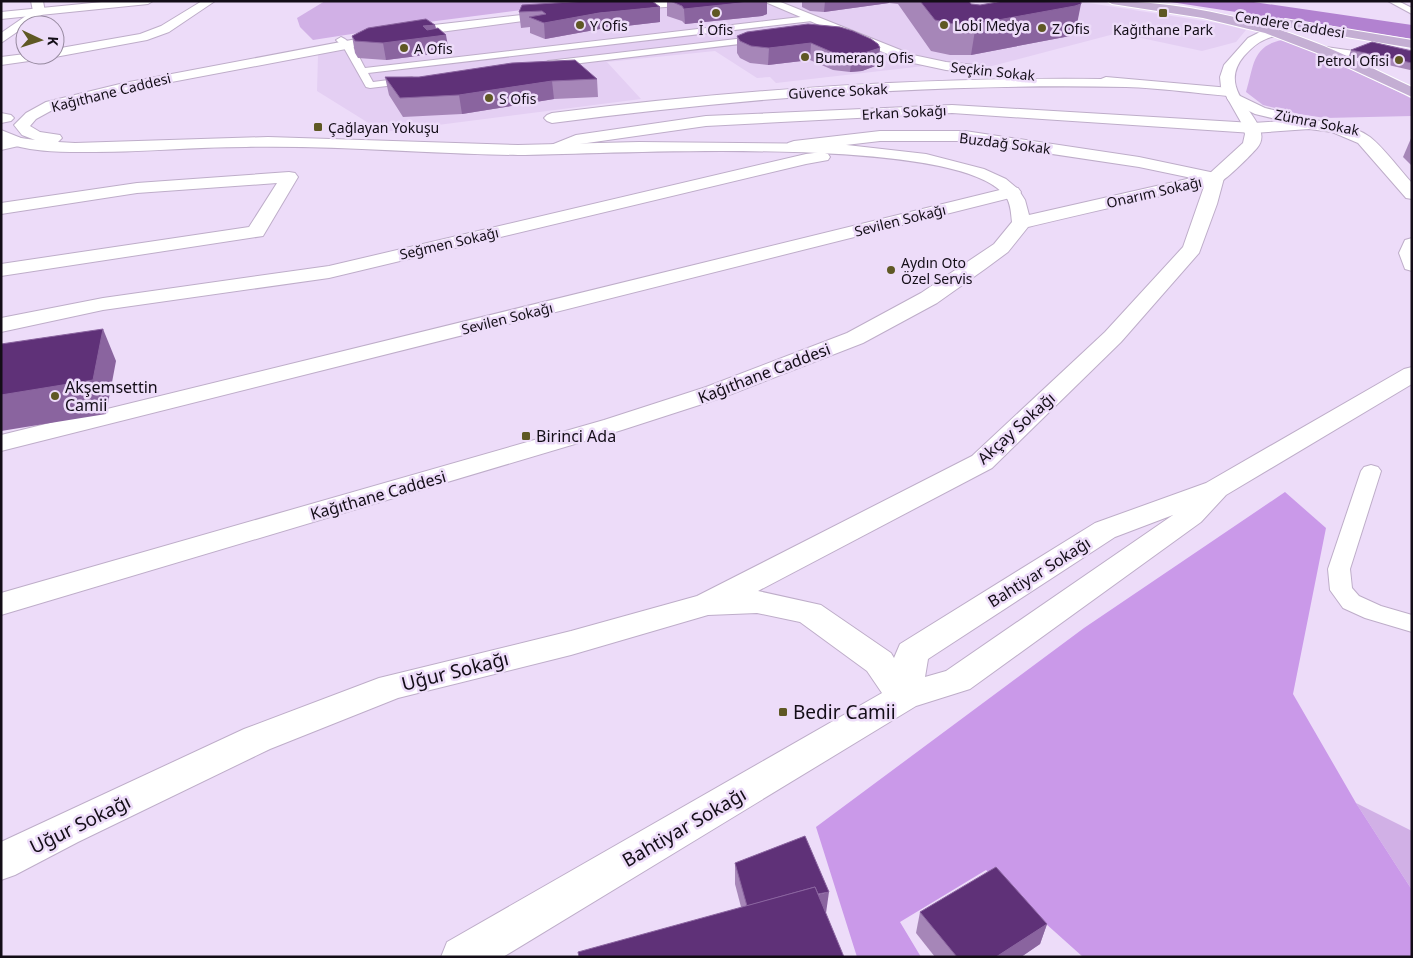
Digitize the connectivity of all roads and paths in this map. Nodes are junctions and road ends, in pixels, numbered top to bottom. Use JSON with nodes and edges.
{"nodes":[{"id":1,"x":148,"y":1,"type":"edge"},
{"id":2,"x":210,"y":1,"type":"edge"},
{"id":3,"x":650,"y":1,"type":"edge"},
{"id":4,"x":711,"y":1,"type":"edge"},
{"id":5,"x":768,"y":1,"type":"edge"},
{"id":6,"x":786,"y":1,"type":"edge"},
{"id":7,"x":1112,"y":1,"type":"edge"},
{"id":8,"x":1139,"y":1,"type":"edge"},
{"id":9,"x":1392,"y":1,"type":"edge"},
{"id":10,"x":38,"y":7,"type":"edge"},
{"id":11,"x":572,"y":10,"type":"edge"},
{"id":12,"x":1412,"y":12,"type":"edge"},
{"id":13,"x":1,"y":16,"type":"edge"},
{"id":14,"x":809,"y":19,"type":"junction"},
{"id":15,"x":844,"y":30,"type":"junction"},
{"id":16,"x":819,"y":32,"type":"edge"},
{"id":17,"x":1274,"y":32,"type":"junction"},
{"id":18,"x":770,"y":38,"type":"edge"},
{"id":19,"x":1,"y":39,"type":"edge"},
{"id":20,"x":343,"y":42,"type":"junction"},
{"id":21,"x":1412,"y":44,"type":"edge"},
{"id":22,"x":1319,"y":49,"type":"junction"},
{"id":23,"x":65,"y":51,"type":"edge"},
{"id":24,"x":1354,"y":54,"type":"edge"},
{"id":25,"x":15,"y":59,"type":"edge"},
{"id":26,"x":1,"y":61,"type":"edge"},
{"id":27,"x":536,"y":66,"type":"edge"},
{"id":28,"x":998,"y":68,"type":"dead end"},
{"id":29,"x":1018,"y":69,"type":"dead end"},
{"id":30,"x":362,"y":71,"type":"junction"},
{"id":31,"x":419,"y":80,"type":"edge"},
{"id":32,"x":1124,"y":83,"type":"junction"},
{"id":33,"x":1231,"y":93,"type":"junction"},
{"id":34,"x":1412,"y":93,"type":"edge"},
{"id":35,"x":31,"y":116,"type":"junction"},
{"id":36,"x":552,"y":118,"type":"dead end"},
{"id":37,"x":3,"y":119,"type":"edge"},
{"id":38,"x":1253,"y":128,"type":"junction"},
{"id":39,"x":1,"y":135,"type":"edge"},
{"id":40,"x":39,"y":136,"type":"junction"},
{"id":41,"x":9,"y":144,"type":"edge"},
{"id":42,"x":794,"y":146,"type":"junction"},
{"id":43,"x":557,"y":148,"type":"junction"},
{"id":44,"x":894,"y":154,"type":"junction"},
{"id":45,"x":1214,"y":178,"type":"junction"},
{"id":46,"x":1412,"y":180,"type":"edge"},
{"id":47,"x":1012,"y":192,"type":"junction"},
{"id":48,"x":1412,"y":194,"type":"edge"},
{"id":49,"x":1,"y":209,"type":"edge"},
{"id":50,"x":1021,"y":223,"type":"junction"},
{"id":51,"x":1412,"y":244,"type":"edge"},
{"id":52,"x":1412,"y":265,"type":"edge"},
{"id":53,"x":1,"y":270,"type":"edge"},
{"id":54,"x":1,"y":325,"type":"edge"},
{"id":55,"x":1412,"y":374,"type":"edge"},
{"id":56,"x":1,"y":443,"type":"edge"},
{"id":57,"x":1372,"y":471,"type":"dead end"},
{"id":58,"x":1216,"y":489,"type":"junction"},
{"id":59,"x":1,"y":604,"type":"edge"},
{"id":60,"x":708,"y":604,"type":"junction"},
{"id":61,"x":1412,"y":624,"type":"edge"},
{"id":62,"x":904,"y":697,"type":"junction"},
{"id":63,"x":1,"y":862,"type":"edge"},
{"id":64,"x":463,"y":957,"type":"edge"}],
"edges":[{"from":1,"to":10,"type":"street"},
{"from":2,"to":23,"type":"street"},
{"from":3,"to":4,"type":"street"},
{"from":5,"to":14,"type":"street","name":"Seçkin Sokak"},
{"from":6,"to":15,"type":"street","name":"Seçkin Sokak"},
{"from":7,"to":17,"type":"main road","name":"Cendere Caddesi"},
{"from":8,"to":21,"type":"main road","name":"Cendere Caddesi"},
{"from":9,"to":12,"type":"lane"},
{"from":10,"to":13,"type":"street"},
{"from":10,"to":19,"type":"street"},
{"from":11,"to":20,"type":"street","name":"Kağıthane Caddesi"},
{"from":14,"to":15,"type":"street","name":"Seçkin Sokak"},
{"from":14,"to":30,"type":"lane"},
{"from":15,"to":16,"type":"lane"},
{"from":15,"to":28,"type":"street","name":"Seçkin Sokak"},
{"from":15,"to":32,"type":"street","name":"Seçkin Sokak"},
{"from":17,"to":22,"type":"main road","name":"Cendere Caddesi"},
{"from":17,"to":33,"type":"street"},
{"from":18,"to":27,"type":"lane"},
{"from":20,"to":30,"type":"lane"},
{"from":20,"to":35,"type":"street","name":"Kağıthane Caddesi"},
{"from":20,"to":37,"type":"street","name":"Kağıthane Caddesi"},
{"from":21,"to":22,"type":"main road"},
{"from":22,"to":24,"type":"lane"},
{"from":22,"to":34,"type":"main road"},
{"from":25,"to":26,"type":"street"},
{"from":29,"to":33,"type":"street","name":"Seçkin Sokak"},
{"from":30,"to":31,"type":"lane"},
{"from":32,"to":33,"type":"street","name":"Seçkin Sokak"},
{"from":32,"to":36,"type":"street","name":"Güvence Sokak"},
{"from":33,"to":38,"type":"street"},
{"from":33,"to":46,"type":"street","name":"Zümra Sokak"},
{"from":35,"to":37,"type":"street"},
{"from":35,"to":40,"type":"street","name":"Kağıthane Caddesi"},
{"from":38,"to":43,"type":"street","name":"Erkan Sokağı"},
{"from":38,"to":45,"type":"street","name":"Onarım Sokağı"},
{"from":38,"to":48,"type":"street","name":"Zümra Sokak"},
{"from":39,"to":41,"type":"street","name":"Kağıthane Caddesi"},
{"from":40,"to":41,"type":"street"},
{"from":40,"to":43,"type":"street","name":"Kağıthane Caddesi"},
{"from":41,"to":43,"type":"street","name":"Kağıthane Caddesi"},
{"from":42,"to":43,"type":"street","name":"Kağıthane Caddesi"},
{"from":42,"to":44,"type":"street","name":"Kağıthane Caddesi"},
{"from":42,"to":45,"type":"street","name":"Buzdağ Sokak"},
{"from":44,"to":47,"type":"street","name":"Kağıthane Caddesi"},
{"from":44,"to":54,"type":"street","name":"Seğmen Sokağı"},
{"from":45,"to":50,"type":"street","name":"Onarım Sokağı"},
{"from":45,"to":60,"type":"street","name":"Akçay Sokağı"},
{"from":47,"to":50,"type":"street"},
{"from":47,"to":56,"type":"street","name":"Sevilen Sokağı"},
{"from":49,"to":53,"type":"street"},
{"from":50,"to":59,"type":"street","name":"Kağıthane Caddesi"},
{"from":51,"to":52,"type":"street"},
{"from":55,"to":58,"type":"street","name":"Bahtiyar Sokağı"},
{"from":57,"to":61,"type":"lane"},
{"from":58,"to":62,"type":"street","name":"Bahtiyar Sokağı"},
{"from":58,"to":62,"type":"street","name":"Bahtiyar Sokağı"},
{"from":60,"to":62,"type":"street","name":"Uğur Sokağı"},
{"from":60,"to":63,"type":"street","name":"Uğur Sokağı"},
{"from":62,"to":64,"type":"street","name":"Bahtiyar Sokağı"}]}
